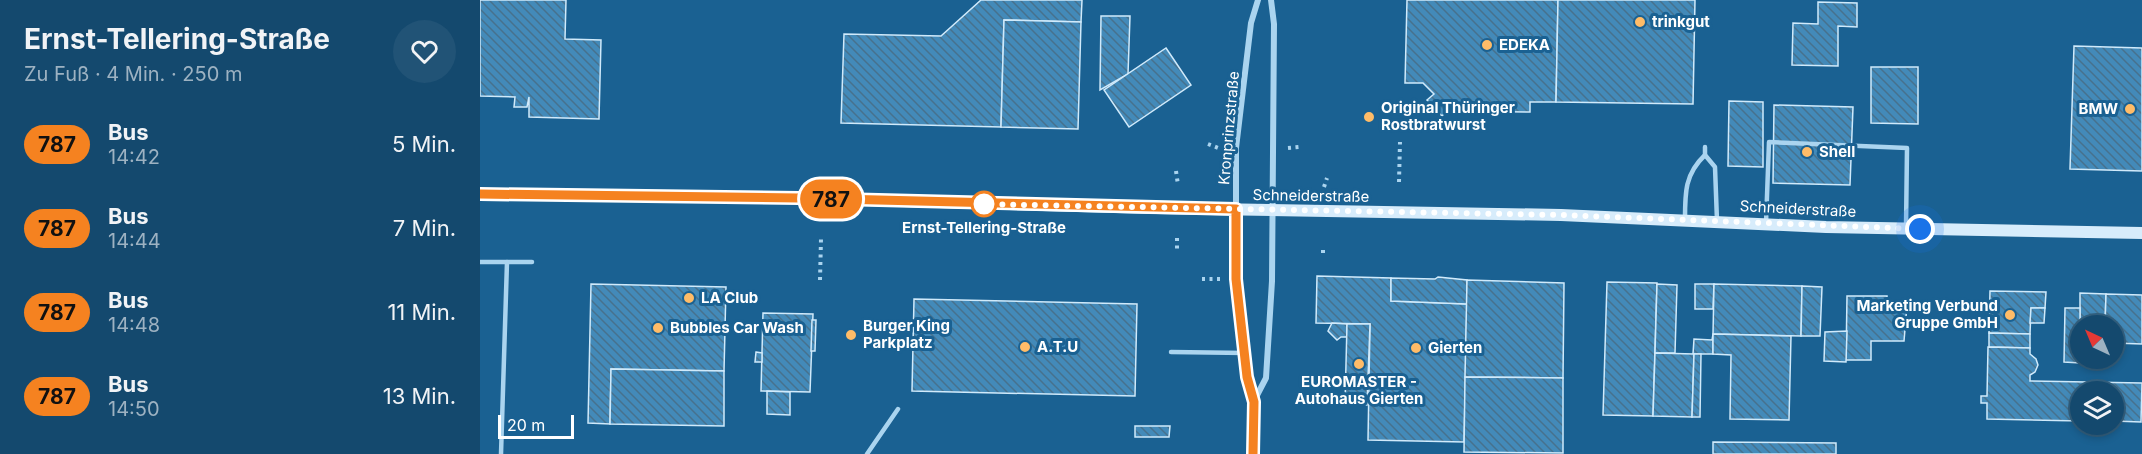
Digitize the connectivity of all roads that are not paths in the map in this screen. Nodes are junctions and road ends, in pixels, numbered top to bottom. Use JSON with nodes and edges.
{"nodes":[{"id":1,"x":1258,"y":0,"type":"edge"},
{"id":2,"x":1271,"y":0,"type":"edge"},
{"id":3,"x":1705,"y":147,"type":"dead end"},
{"id":4,"x":1705,"y":155,"type":"junction"},
{"id":5,"x":480,"y":194,"type":"edge"},
{"id":6,"x":1236,"y":209,"type":"junction"},
{"id":7,"x":1272,"y":210,"type":"junction"},
{"id":8,"x":1685,"y":219,"type":"junction"},
{"id":9,"x":1717,"y":220,"type":"junction"},
{"id":10,"x":1766,"y":223,"type":"junction"},
{"id":11,"x":1906,"y":228,"type":"junction"},
{"id":12,"x":2142,"y":233,"type":"edge"},
{"id":13,"x":480,"y":262,"type":"edge"},
{"id":14,"x":507,"y":262,"type":"junction"},
{"id":15,"x":532,"y":262,"type":"dead end"},
{"id":16,"x":1171,"y":352,"type":"dead end"},
{"id":17,"x":1246,"y":353,"type":"junction"},
{"id":18,"x":1254,"y":402,"type":"junction"},
{"id":19,"x":898,"y":409,"type":"dead end"},
{"id":20,"x":501,"y":454,"type":"edge"},
{"id":21,"x":867,"y":454,"type":"edge"},
{"id":22,"x":1253,"y":454,"type":"edge"}],
"edges":[{"from":1,"to":6,"type":"street","name":"Kronprinzstraße"},
{"from":2,"to":7,"type":"street","name":"Kronprinzstraße"},
{"from":3,"to":4,"type":"lane"},
{"from":4,"to":8,"type":"lane"},
{"from":4,"to":9,"type":"lane"},
{"from":5,"to":6,"type":"main road","name":"Schneiderstraße"},
{"from":6,"to":7,"type":"main road","name":"Schneiderstraße"},
{"from":6,"to":17,"type":"street","name":"Kronprinzstraße"},
{"from":7,"to":8,"type":"main road","name":"Schneiderstraße"},
{"from":7,"to":18,"type":"street","name":"Kronprinzstraße"},
{"from":8,"to":9,"type":"main road","name":"Schneiderstraße"},
{"from":9,"to":10,"type":"main road","name":"Schneiderstraße"},
{"from":10,"to":11,"type":"main road","name":"Schneiderstraße"},
{"from":10,"to":11,"type":"lane"},
{"from":11,"to":12,"type":"main road","name":"Schneiderstraße"},
{"from":13,"to":14,"type":"lane"},
{"from":14,"to":15,"type":"lane"},
{"from":14,"to":20,"type":"lane"},
{"from":16,"to":17,"type":"lane"},
{"from":17,"to":18,"type":"street","name":"Kronprinzstraße"},
{"from":18,"to":22,"type":"street","name":"Kronprinzstraße"},
{"from":19,"to":21,"type":"lane"}]}
